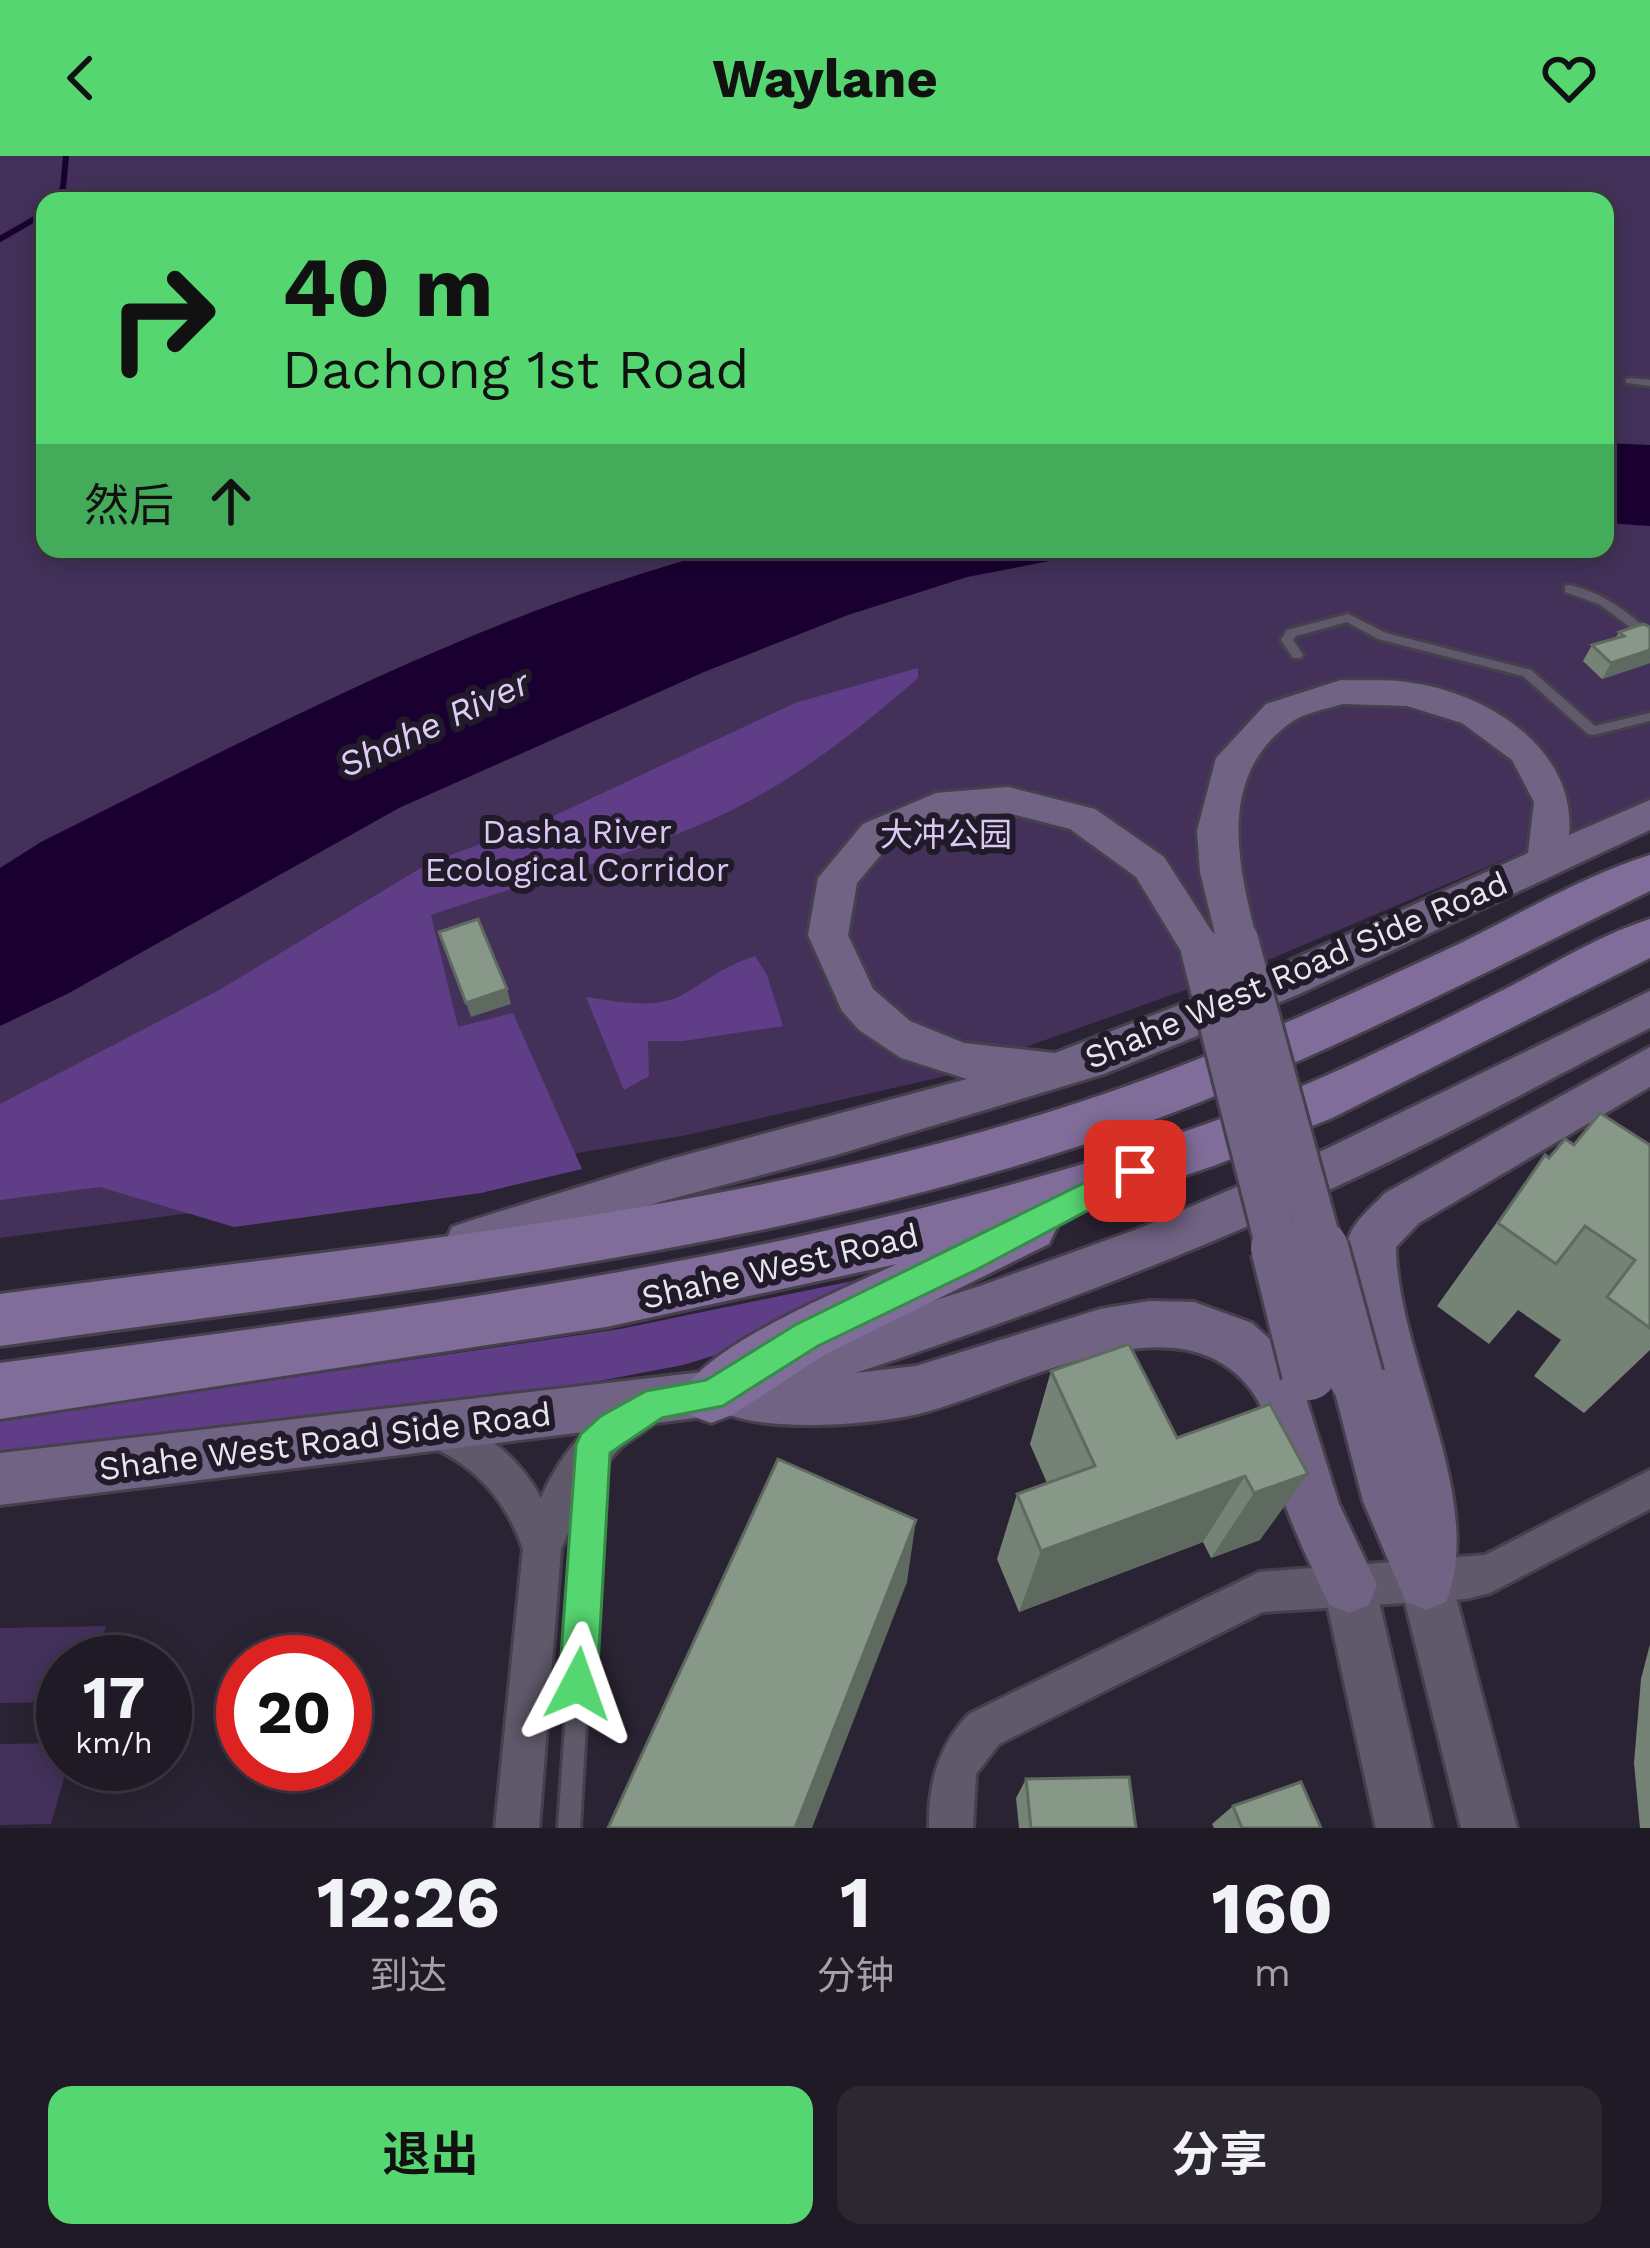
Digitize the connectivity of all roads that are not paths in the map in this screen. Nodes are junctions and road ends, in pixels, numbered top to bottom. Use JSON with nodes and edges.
{"nodes":[{"id":1,"x":1630,"y":381,"type":"dead end"},
{"id":2,"x":1650,"y":383,"type":"edge"},
{"id":3,"x":1569,"y":589,"type":"dead end"},
{"id":4,"x":1650,"y":638,"type":"edge"},
{"id":5,"x":1297,"y":655,"type":"dead end"},
{"id":6,"x":1650,"y":717,"type":"edge"},
{"id":7,"x":1650,"y":814,"type":"edge"},
{"id":8,"x":1547,"y":862,"type":"junction"},
{"id":9,"x":1650,"y":872,"type":"edge"},
{"id":10,"x":1650,"y":937,"type":"edge"},
{"id":11,"x":1220,"y":945,"type":"junction"},
{"id":12,"x":1650,"y":957,"type":"edge"},
{"id":13,"x":1576,"y":975,"type":"junction"},
{"id":14,"x":1650,"y":1008,"type":"edge"},
{"id":15,"x":1089,"y":1061,"type":"junction"},
{"id":16,"x":1650,"y":1064,"type":"edge"},
{"id":17,"x":1135,"y":1171,"type":"junction"},
{"id":18,"x":382,"y":1269,"type":"junction"},
{"id":19,"x":0,"y":1320,"type":"edge"},
{"id":20,"x":1332,"y":1375,"type":"junction"},
{"id":21,"x":0,"y":1390,"type":"edge"},
{"id":22,"x":684,"y":1399,"type":"junction"},
{"id":23,"x":425,"y":1427,"type":"junction"},
{"id":24,"x":593,"y":1445,"type":"junction"},
{"id":25,"x":0,"y":1479,"type":"edge"},
{"id":26,"x":1650,"y":1489,"type":"edge"},
{"id":27,"x":542,"y":1549,"type":"junction"},
{"id":28,"x":1426,"y":1582,"type":"junction"},
{"id":29,"x":1349,"y":1585,"type":"junction"},
{"id":30,"x":517,"y":1828,"type":"edge"},
{"id":31,"x":569,"y":1828,"type":"edge"},
{"id":32,"x":950,"y":1828,"type":"edge"},
{"id":33,"x":1404,"y":1828,"type":"edge"},
{"id":34,"x":1489,"y":1828,"type":"edge"}],
"edges":[{"from":1,"to":2,"type":"lane"},
{"from":3,"to":4,"type":"lane"},
{"from":5,"to":6,"type":"lane"},
{"from":7,"to":8,"type":"main road","name":"Shahe West Road Side Road"},
{"from":8,"to":11,"type":"main road"},
{"from":8,"to":15,"type":"main road","name":"Shahe West Road Side Road"},
{"from":9,"to":18,"type":"main road","name":"Shahe West Road"},
{"from":10,"to":13,"type":"main road","name":"Shahe West Road"},
{"from":11,"to":15,"type":"main road"},
{"from":11,"to":20,"type":"main road","bridge":true},
{"from":12,"to":13,"type":"main road"},
{"from":13,"to":17,"type":"main road","name":"Shahe West Road"},
{"from":14,"to":22,"type":"main road","name":"Shahe West Road Side Road"},
{"from":15,"to":18,"type":"main road","name":"Shahe West Road Side Road"},
{"from":16,"to":28,"type":"main road"},
{"from":17,"to":21,"type":"main road","name":"Shahe West Road"},
{"from":17,"to":22,"type":"main road"},
{"from":18,"to":19,"type":"main road","name":"Shahe West Road"},
{"from":20,"to":28,"type":"main road"},
{"from":20,"to":29,"type":"main road"},
{"from":22,"to":23,"type":"main road","name":"Shahe West Road Side Road"},
{"from":22,"to":24,"type":"street"},
{"from":22,"to":29,"type":"main road"},
{"from":23,"to":25,"type":"main road","name":"Shahe West Road Side Road"},
{"from":23,"to":27,"type":"street"},
{"from":24,"to":27,"type":"street"},
{"from":24,"to":31,"type":"lane"},
{"from":26,"to":28,"type":"street"},
{"from":27,"to":30,"type":"street"},
{"from":28,"to":29,"type":"street"},
{"from":28,"to":34,"type":"street"},
{"from":29,"to":32,"type":"street"},
{"from":29,"to":33,"type":"street"}]}
